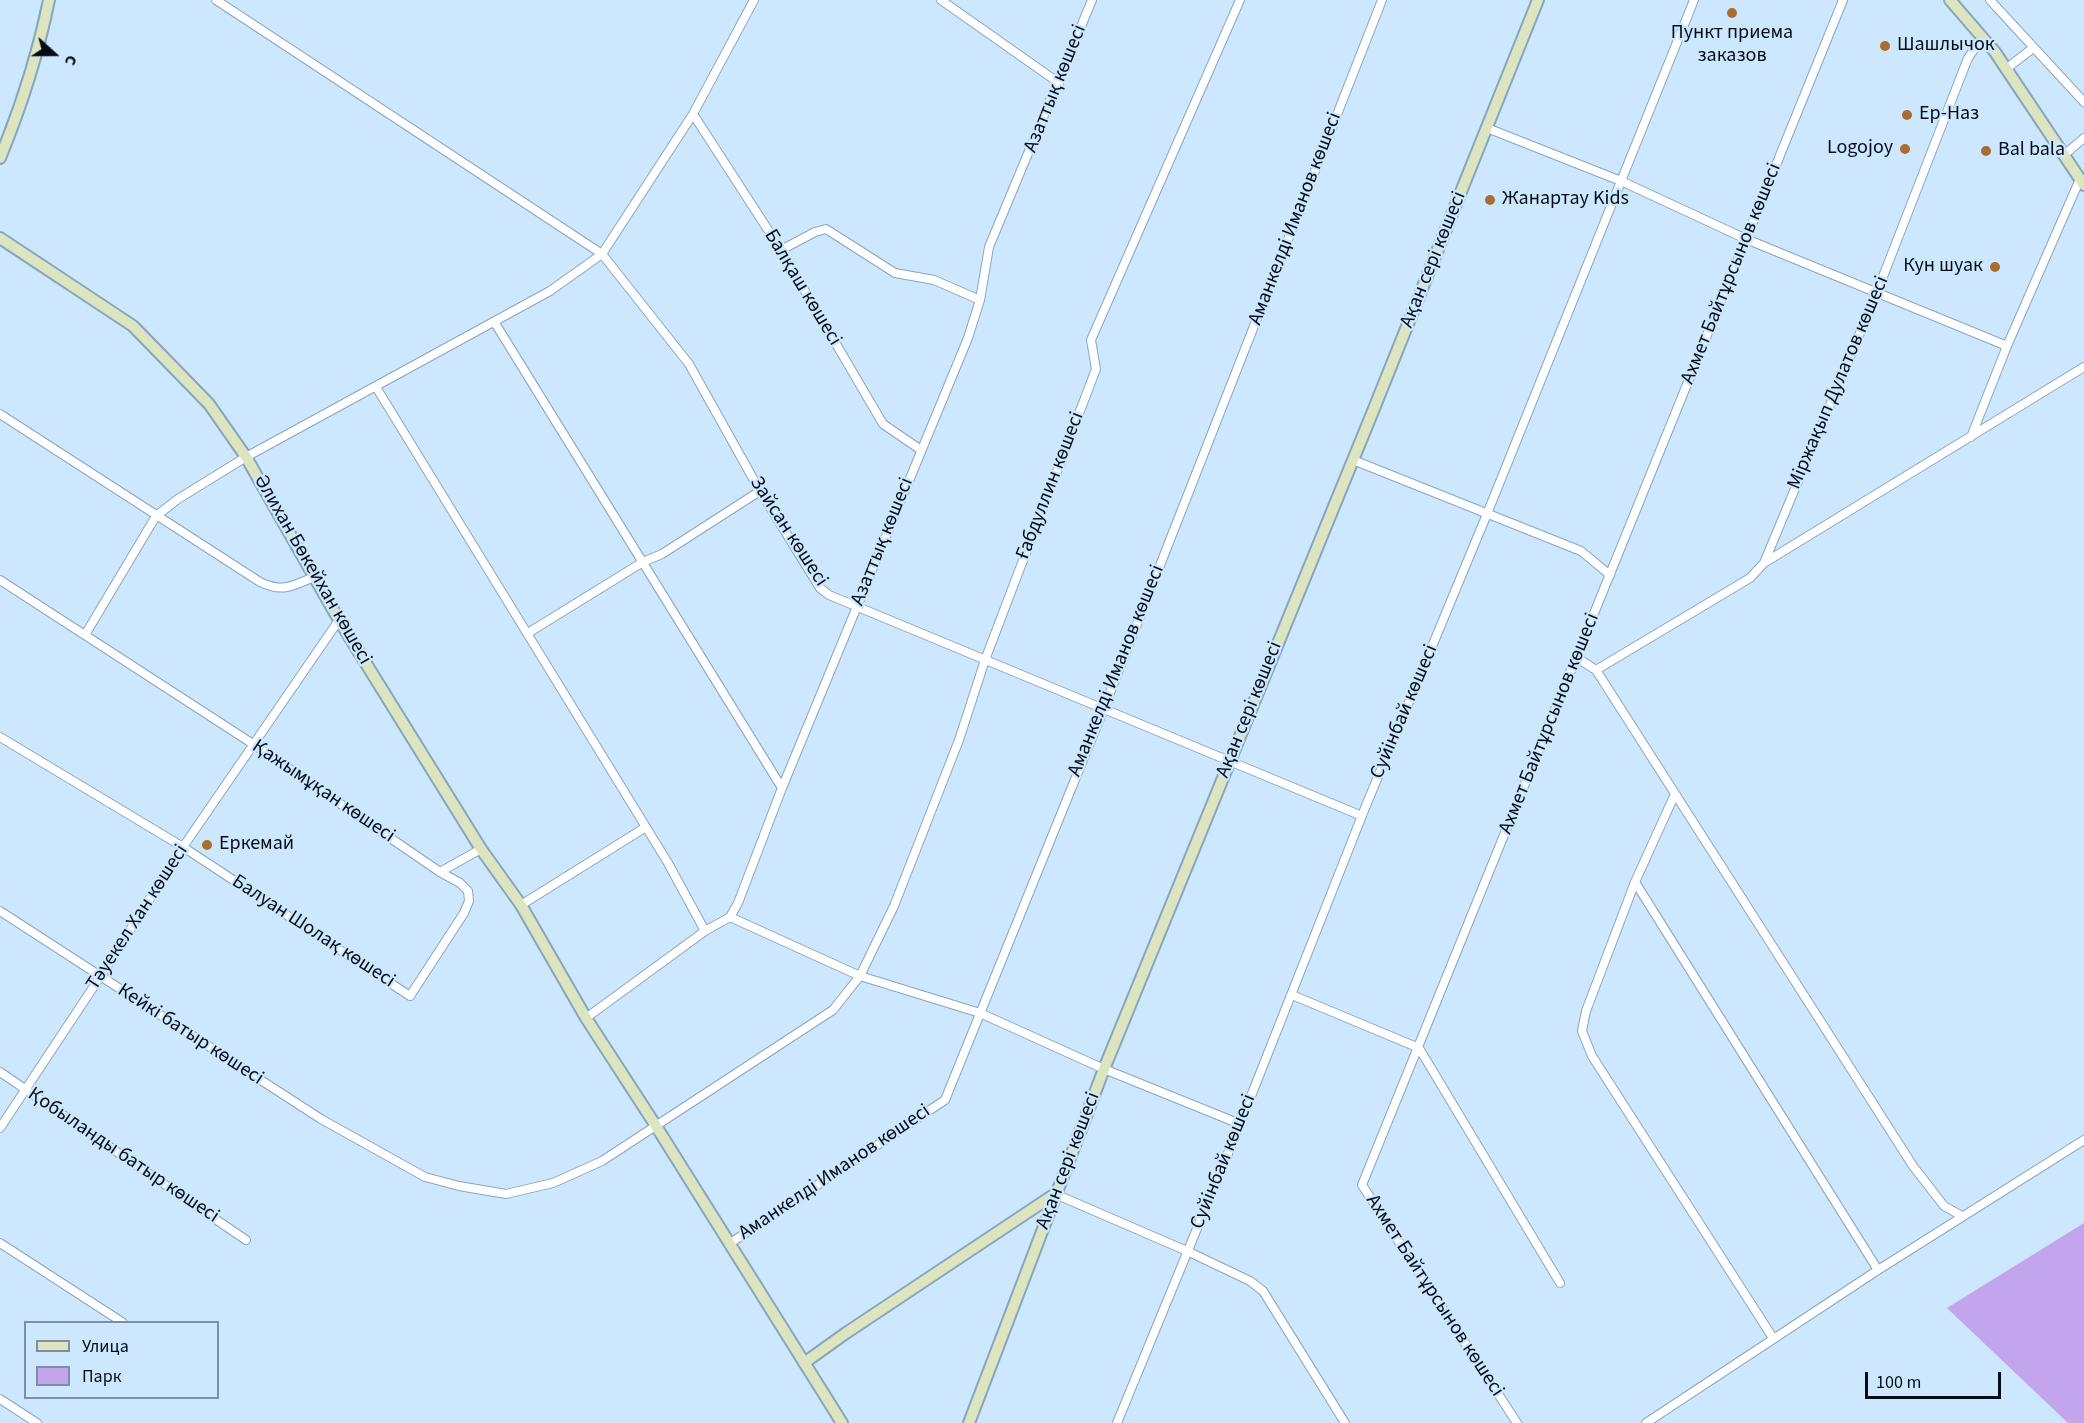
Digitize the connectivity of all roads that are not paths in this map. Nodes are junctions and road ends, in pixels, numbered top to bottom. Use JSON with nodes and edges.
{"nodes":[{"id":1,"x":49,"y":0,"type":"edge"},
{"id":2,"x":216,"y":0,"type":"edge"},
{"id":3,"x":754,"y":0,"type":"edge"},
{"id":4,"x":941,"y":0,"type":"edge"},
{"id":5,"x":1092,"y":0,"type":"edge"},
{"id":6,"x":1240,"y":0,"type":"edge"},
{"id":7,"x":1382,"y":0,"type":"edge"},
{"id":8,"x":1538,"y":0,"type":"edge"},
{"id":9,"x":1694,"y":0,"type":"edge"},
{"id":10,"x":1843,"y":0,"type":"edge"},
{"id":11,"x":1950,"y":0,"type":"edge"},
{"id":12,"x":1990,"y":0,"type":"edge"},
{"id":13,"x":1983,"y":37,"type":"junction"},
{"id":14,"x":2033,"y":48,"type":"junction"},
{"id":15,"x":2006,"y":69,"type":"junction"},
{"id":16,"x":1059,"y":83,"type":"junction"},
{"id":17,"x":2084,"y":102,"type":"edge"},
{"id":18,"x":693,"y":114,"type":"junction"},
{"id":19,"x":1487,"y":128,"type":"junction"},
{"id":20,"x":2084,"y":138,"type":"edge"},
{"id":21,"x":2064,"y":155,"type":"junction"},
{"id":22,"x":0,"y":158,"type":"edge"},
{"id":23,"x":1621,"y":181,"type":"junction"},
{"id":24,"x":2082,"y":182,"type":"edge"},
{"id":25,"x":0,"y":238,"type":"edge"},
{"id":26,"x":1746,"y":239,"type":"junction"},
{"id":27,"x":781,"y":250,"type":"junction"},
{"id":28,"x":602,"y":254,"type":"junction"},
{"id":29,"x":1877,"y":292,"type":"junction"},
{"id":30,"x":980,"y":300,"type":"junction"},
{"id":31,"x":495,"y":323,"type":"junction"},
{"id":32,"x":2007,"y":346,"type":"junction"},
{"id":33,"x":2084,"y":367,"type":"edge"},
{"id":34,"x":376,"y":387,"type":"junction"},
{"id":35,"x":0,"y":414,"type":"edge"},
{"id":36,"x":1971,"y":438,"type":"junction"},
{"id":37,"x":921,"y":450,"type":"junction"},
{"id":38,"x":246,"y":457,"type":"junction"},
{"id":39,"x":1353,"y":460,"type":"junction"},
{"id":40,"x":760,"y":491,"type":"junction"},
{"id":41,"x":1487,"y":514,"type":"junction"},
{"id":42,"x":156,"y":516,"type":"junction"},
{"id":43,"x":643,"y":562,"type":"junction"},
{"id":44,"x":1764,"y":563,"type":"junction"},
{"id":45,"x":1610,"y":575,"type":"junction"},
{"id":46,"x":314,"y":577,"type":"junction"},
{"id":47,"x":0,"y":580,"type":"edge"},
{"id":48,"x":857,"y":607,"type":"junction"},
{"id":49,"x":339,"y":620,"type":"junction"},
{"id":50,"x":528,"y":633,"type":"junction"},
{"id":51,"x":85,"y":635,"type":"junction"},
{"id":52,"x":1577,"y":658,"type":"junction"},
{"id":53,"x":985,"y":660,"type":"junction"},
{"id":54,"x":1596,"y":670,"type":"junction"},
{"id":55,"x":1104,"y":708,"type":"junction"},
{"id":56,"x":0,"y":737,"type":"edge"},
{"id":57,"x":253,"y":744,"type":"junction"},
{"id":58,"x":1230,"y":761,"type":"junction"},
{"id":59,"x":782,"y":788,"type":"junction"},
{"id":60,"x":1675,"y":794,"type":"junction"},
{"id":61,"x":1362,"y":816,"type":"junction"},
{"id":62,"x":646,"y":827,"type":"junction"},
{"id":63,"x":183,"y":847,"type":"junction"},
{"id":64,"x":481,"y":849,"type":"junction"},
{"id":65,"x":440,"y":872,"type":"junction"},
{"id":66,"x":1635,"y":882,"type":"junction"},
{"id":67,"x":520,"y":905,"type":"junction"},
{"id":68,"x":0,"y":912,"type":"edge"},
{"id":69,"x":730,"y":917,"type":"junction"},
{"id":70,"x":705,"y":931,"type":"junction"},
{"id":71,"x":860,"y":976,"type":"junction"},
{"id":72,"x":100,"y":977,"type":"junction"},
{"id":73,"x":1292,"y":995,"type":"junction"},
{"id":74,"x":410,"y":996,"type":"joint"},
{"id":75,"x":980,"y":1013,"type":"junction"},
{"id":76,"x":586,"y":1018,"type":"junction"},
{"id":77,"x":1419,"y":1048,"type":"junction"},
{"id":78,"x":1104,"y":1069,"type":"junction"},
{"id":79,"x":0,"y":1072,"type":"edge"},
{"id":80,"x":25,"y":1088,"type":"junction"},
{"id":81,"x":1240,"y":1124,"type":"junction"},
{"id":82,"x":656,"y":1126,"type":"junction"},
{"id":83,"x":0,"y":1128,"type":"edge"},
{"id":84,"x":2084,"y":1140,"type":"edge"},
{"id":85,"x":1055,"y":1194,"type":"junction"},
{"id":86,"x":1962,"y":1216,"type":"junction"},
{"id":87,"x":246,"y":1240,"type":"dead end"},
{"id":88,"x":0,"y":1243,"type":"edge"},
{"id":89,"x":729,"y":1244,"type":"junction"},
{"id":90,"x":1187,"y":1251,"type":"junction"},
{"id":91,"x":1878,"y":1270,"type":"junction"},
{"id":92,"x":1560,"y":1283,"type":"dead end"},
{"id":93,"x":119,"y":1321,"type":"edge"},
{"id":94,"x":1773,"y":1338,"type":"junction"},
{"id":95,"x":804,"y":1363,"type":"junction"},
{"id":96,"x":0,"y":1400,"type":"edge"},
{"id":97,"x":37,"y":1423,"type":"edge"},
{"id":98,"x":842,"y":1423,"type":"edge"},
{"id":99,"x":969,"y":1423,"type":"edge"},
{"id":100,"x":1117,"y":1423,"type":"edge"},
{"id":101,"x":1345,"y":1423,"type":"edge"},
{"id":102,"x":1516,"y":1423,"type":"edge"},
{"id":103,"x":1646,"y":1423,"type":"edge"}],
"edges":[{"from":1,"to":22,"type":"street"},
{"from":2,"to":28,"type":"street","name":"Зайсан көшесі"},
{"from":3,"to":18,"type":"street"},
{"from":4,"to":16,"type":"street"},
{"from":5,"to":16,"type":"street","name":"Азаттық көшесі"},
{"from":6,"to":53,"type":"street","name":"Ғабдуллин көшесі"},
{"from":7,"to":55,"type":"street","name":"Аманкелді Иманов көшесі"},
{"from":8,"to":19,"type":"street","name":"Ақан сері көшесі"},
{"from":9,"to":23,"type":"street","name":"Суйінбай көшесі"},
{"from":10,"to":26,"type":"street","name":"Ахмет Байтұрсынов көшесі"},
{"from":11,"to":13,"type":"street"},
{"from":12,"to":14,"type":"street"},
{"from":13,"to":15,"type":"street"},
{"from":13,"to":29,"type":"street","name":"Міржақып Дулатов көшесі"},
{"from":14,"to":15,"type":"street"},
{"from":14,"to":17,"type":"street"},
{"from":15,"to":21,"type":"street"},
{"from":16,"to":30,"type":"street","name":"Азаттық көшесі"},
{"from":18,"to":27,"type":"street","name":"Балқаш көшесі"},
{"from":18,"to":28,"type":"street"},
{"from":19,"to":23,"type":"street"},
{"from":19,"to":39,"type":"street","name":"Ақан сері көшесі"},
{"from":20,"to":21,"type":"street"},
{"from":21,"to":24,"type":"street"},
{"from":23,"to":26,"type":"street"},
{"from":23,"to":41,"type":"street","name":"Суйінбай көшесі"},
{"from":24,"to":32,"type":"street"},
{"from":25,"to":38,"type":"street"},
{"from":26,"to":29,"type":"street"},
{"from":26,"to":45,"type":"street","name":"Ахмет Байтұрсынов көшесі"},
{"from":27,"to":30,"type":"street"},
{"from":27,"to":37,"type":"street","name":"Балқаш көшесі"},
{"from":28,"to":31,"type":"street","name":"Әлихан Бөкейхан көшесі"},
{"from":28,"to":40,"type":"street","name":"Зайсан көшесі"},
{"from":29,"to":32,"type":"street"},
{"from":29,"to":44,"type":"street","name":"Міржақып Дулатов көшесі"},
{"from":30,"to":37,"type":"street","name":"Азаттық көшесі"},
{"from":31,"to":34,"type":"street","name":"Әлихан Бөкейхан көшесі"},
{"from":31,"to":43,"type":"street"},
{"from":32,"to":36,"type":"street"},
{"from":33,"to":36,"type":"street"},
{"from":34,"to":38,"type":"street","name":"Әлихан Бөкейхан көшесі"},
{"from":34,"to":50,"type":"street"},
{"from":35,"to":42,"type":"street"},
{"from":36,"to":44,"type":"street"},
{"from":37,"to":48,"type":"street","name":"Азаттық көшесі"},
{"from":38,"to":42,"type":"street"},
{"from":38,"to":46,"type":"street","name":"Әлихан Бөкейхан көшесі"},
{"from":39,"to":41,"type":"street"},
{"from":39,"to":58,"type":"street","name":"Ақан сері көшесі"},
{"from":40,"to":43,"type":"street"},
{"from":40,"to":48,"type":"street","name":"Зайсан көшесі"},
{"from":41,"to":45,"type":"street"},
{"from":41,"to":61,"type":"street","name":"Суйінбай көшесі"},
{"from":42,"to":46,"type":"street"},
{"from":42,"to":51,"type":"street"},
{"from":43,"to":50,"type":"street"},
{"from":43,"to":59,"type":"street"},
{"from":44,"to":54,"type":"street"},
{"from":45,"to":52,"type":"street","name":"Ахмет Байтұрсынов көшесі"},
{"from":46,"to":49,"type":"street","name":"Әлихан Бөкейхан көшесі"},
{"from":47,"to":51,"type":"street","name":"Қажымұқан көшесі"},
{"from":48,"to":53,"type":"street","name":"Зайсан көшесі"},
{"from":48,"to":59,"type":"street","name":"Азаттық көшесі"},
{"from":49,"to":57,"type":"street","name":"Тәуекел Хан көшесі"},
{"from":49,"to":64,"type":"street","name":"Әлихан Бөкейхан көшесі"},
{"from":50,"to":62,"type":"street"},
{"from":51,"to":57,"type":"street","name":"Қажымұқан көшесі"},
{"from":52,"to":54,"type":"street"},
{"from":52,"to":77,"type":"street","name":"Ахмет Байтұрсынов көшесі"},
{"from":53,"to":55,"type":"street","name":"Зайсан көшесі"},
{"from":53,"to":71,"type":"street","name":"Ғабдуллин көшесі"},
{"from":54,"to":60,"type":"street"},
{"from":55,"to":58,"type":"street","name":"Зайсан көшесі"},
{"from":55,"to":75,"type":"street","name":"Аманкелді Иманов көшесі"},
{"from":56,"to":63,"type":"street","name":"Балуан Шолақ көшесі"},
{"from":57,"to":63,"type":"street","name":"Тәуекел Хан көшесі"},
{"from":57,"to":65,"type":"street","name":"Қажымұқан көшесі"},
{"from":58,"to":61,"type":"street","name":"Зайсан көшесі"},
{"from":58,"to":78,"type":"street","name":"Ақан сері көшесі"},
{"from":59,"to":69,"type":"street","name":"Азаттық көшесі"},
{"from":60,"to":66,"type":"street"},
{"from":60,"to":86,"type":"street"},
{"from":61,"to":73,"type":"street","name":"Суйінбай көшесі"},
{"from":62,"to":67,"type":"street"},
{"from":62,"to":70,"type":"street"},
{"from":63,"to":72,"type":"street","name":"Тәуекел Хан көшесі"},
{"from":63,"to":74,"type":"street","name":"Балуан Шолақ көшесі"},
{"from":64,"to":65,"type":"street"},
{"from":64,"to":67,"type":"street"},
{"from":65,"to":74,"type":"street","name":"Қажымұқан көшесі"},
{"from":66,"to":91,"type":"street"},
{"from":66,"to":94,"type":"street"},
{"from":67,"to":76,"type":"street"},
{"from":68,"to":72,"type":"street","name":"Кейкі батыр көшесі"},
{"from":69,"to":70,"type":"street"},
{"from":69,"to":71,"type":"street"},
{"from":70,"to":76,"type":"street"},
{"from":71,"to":75,"type":"street"},
{"from":71,"to":82,"type":"street","name":"Ғабдуллин көшесі"},
{"from":72,"to":80,"type":"street","name":"Тәуекел Хан көшесі"},
{"from":72,"to":82,"type":"street","name":"Кейкі батыр көшесі"},
{"from":73,"to":77,"type":"street"},
{"from":73,"to":81,"type":"street","name":"Суйінбай көшесі"},
{"from":75,"to":78,"type":"street"},
{"from":75,"to":89,"type":"street","name":"Аманкелді Иманов көшесі"},
{"from":76,"to":82,"type":"street"},
{"from":77,"to":92,"type":"street"},
{"from":77,"to":102,"type":"street","name":"Ахмет Байтұрсынов көшесі"},
{"from":78,"to":81,"type":"street"},
{"from":78,"to":85,"type":"street","name":"Ақан сері көшесі"},
{"from":79,"to":80,"type":"street","name":"Қобыланды батыр көшесі"},
{"from":80,"to":83,"type":"street","name":"Тәуекел Хан көшесі"},
{"from":80,"to":87,"type":"street","name":"Қобыланды батыр көшесі"},
{"from":81,"to":90,"type":"street","name":"Суйінбай көшесі"},
{"from":82,"to":89,"type":"street"},
{"from":84,"to":86,"type":"street"},
{"from":85,"to":90,"type":"street"},
{"from":85,"to":95,"type":"street"},
{"from":85,"to":99,"type":"street","name":"Ақан сері көшесі"},
{"from":86,"to":91,"type":"street"},
{"from":88,"to":93,"type":"street"},
{"from":89,"to":95,"type":"street"},
{"from":90,"to":100,"type":"street","name":"Суйінбай көшесі"},
{"from":90,"to":101,"type":"street"},
{"from":91,"to":94,"type":"street"},
{"from":94,"to":103,"type":"street"},
{"from":95,"to":98,"type":"street"},
{"from":96,"to":97,"type":"street"}]}
